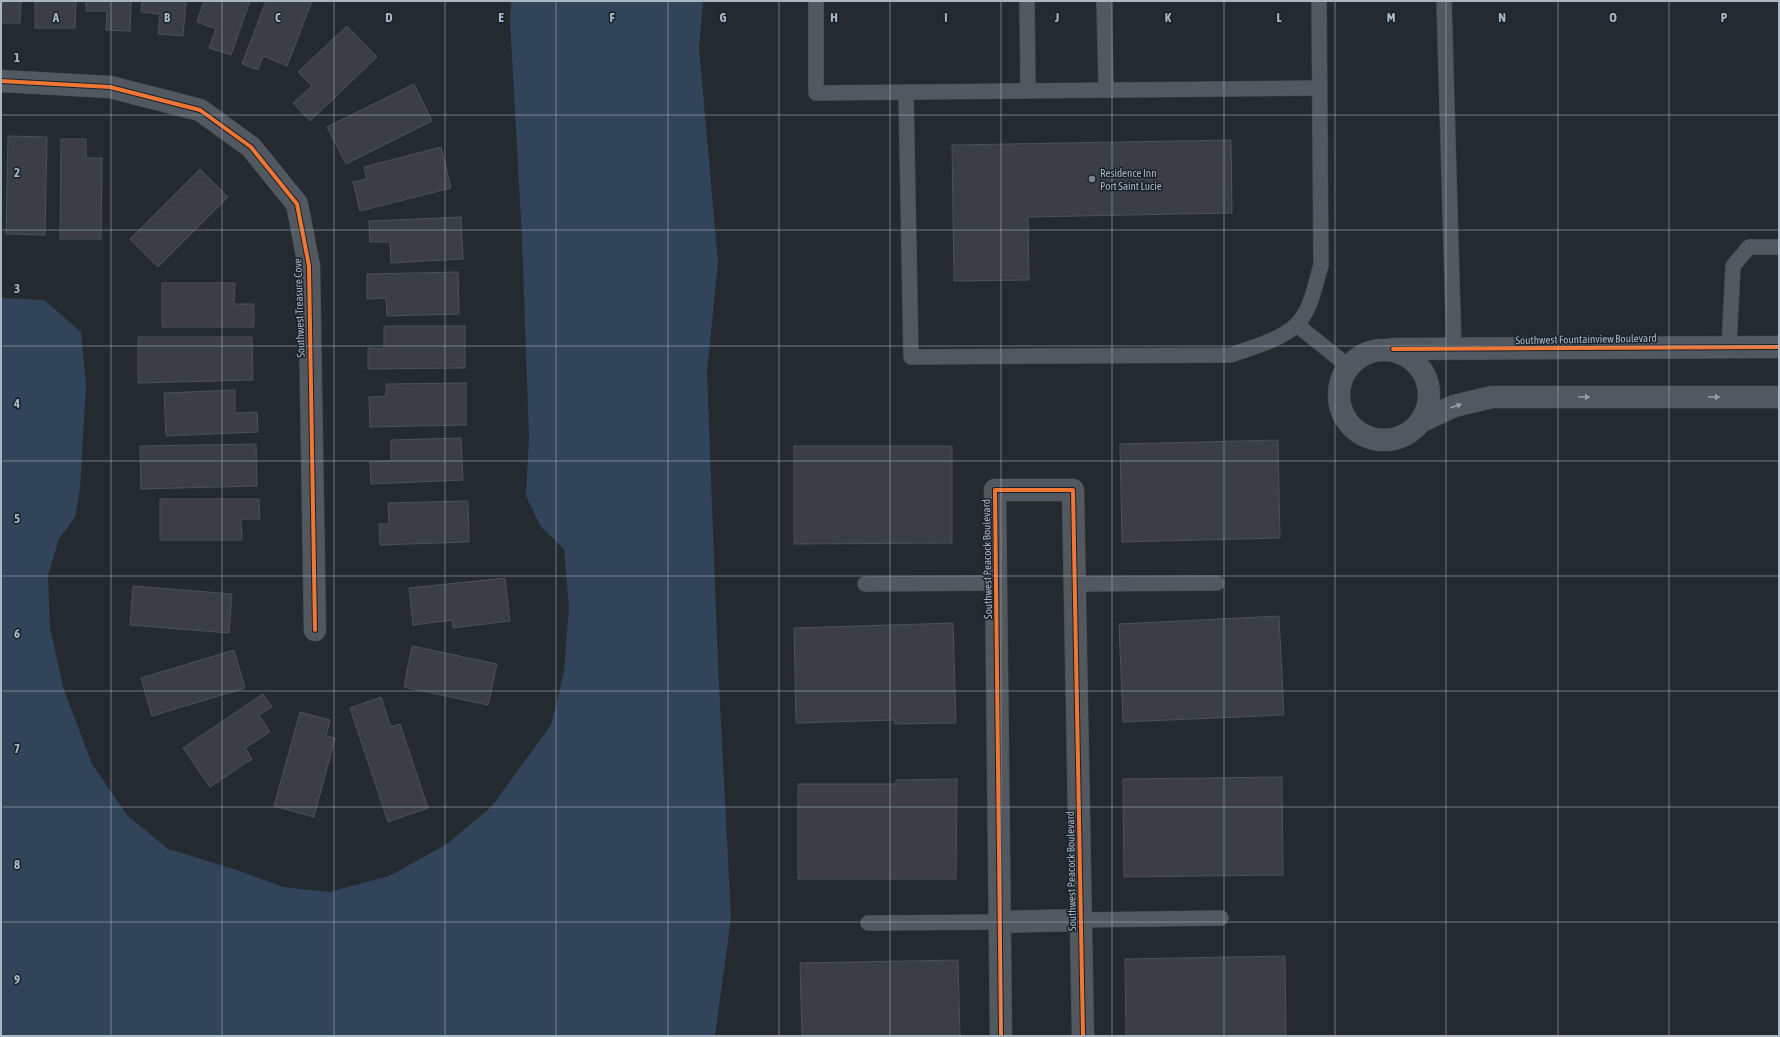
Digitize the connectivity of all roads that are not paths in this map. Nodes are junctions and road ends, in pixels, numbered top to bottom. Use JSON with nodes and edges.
{"nodes":[{"id":1,"x":816,"y":1,"type":"edge"},
{"id":2,"x":1027,"y":1,"type":"edge"},
{"id":3,"x":1104,"y":1,"type":"edge"},
{"id":4,"x":1319,"y":1,"type":"edge"},
{"id":5,"x":1444,"y":1,"type":"edge"},
{"id":6,"x":1,"y":81,"type":"edge"},
{"id":7,"x":1320,"y":88,"type":"junction"},
{"id":8,"x":1028,"y":90,"type":"junction"},
{"id":9,"x":1106,"y":90,"type":"junction"},
{"id":10,"x":906,"y":92,"type":"junction"},
{"id":11,"x":1779,"y":247,"type":"edge"},
{"id":12,"x":1297,"y":325,"type":"junction"},
{"id":13,"x":1729,"y":346,"type":"junction"},
{"id":14,"x":1779,"y":347,"type":"edge"},
{"id":15,"x":1393,"y":349,"type":"junction"},
{"id":16,"x":1454,"y":350,"type":"junction"},
{"id":17,"x":1348,"y":366,"type":"junction"},
{"id":18,"x":1779,"y":397,"type":"edge"},
{"id":19,"x":1420,"y":422,"type":"junction"},
{"id":20,"x":996,"y":583,"type":"junction"},
{"id":21,"x":1217,"y":583,"type":"dead end"},
{"id":22,"x":865,"y":584,"type":"dead end"},
{"id":23,"x":1075,"y":584,"type":"junction"},
{"id":24,"x":315,"y":630,"type":"dead end"},
{"id":25,"x":1221,"y":918,"type":"dead end"},
{"id":26,"x":1081,"y":920,"type":"junction"},
{"id":27,"x":1000,"y":922,"type":"junction"},
{"id":28,"x":868,"y":923,"type":"dead end"},
{"id":29,"x":1001,"y":1036,"type":"edge"},
{"id":30,"x":1083,"y":1036,"type":"edge"}],
"edges":[{"from":1,"to":10,"type":"lane"},
{"from":2,"to":8,"type":"lane"},
{"from":3,"to":9,"type":"lane"},
{"from":4,"to":7,"type":"lane"},
{"from":5,"to":16,"type":"lane"},
{"from":6,"to":24,"type":"street","name":"Southwest Treasure Cove"},
{"from":7,"to":9,"type":"lane"},
{"from":7,"to":12,"type":"lane"},
{"from":8,"to":9,"type":"lane"},
{"from":8,"to":10,"type":"lane"},
{"from":10,"to":12,"type":"lane"},
{"from":11,"to":13,"type":"lane"},
{"from":12,"to":17,"type":"lane"},
{"from":13,"to":14,"type":"street","name":"Southwest Fountainview Boulevard"},
{"from":13,"to":16,"type":"street","name":"Southwest Fountainview Boulevard"},
{"from":15,"to":16,"type":"street","name":"Southwest Fountainview Boulevard"},
{"from":15,"to":17,"type":"street"},
{"from":15,"to":19,"type":"street"},
{"from":17,"to":19,"type":"street"},
{"from":19,"to":18,"type":"street","one_way":true},
{"from":20,"to":22,"type":"lane"},
{"from":20,"to":23,"type":"street","name":"Southwest Peacock Boulevard"},
{"from":20,"to":27,"type":"street","name":"Southwest Peacock Boulevard"},
{"from":21,"to":23,"type":"lane"},
{"from":23,"to":26,"type":"street","name":"Southwest Peacock Boulevard"},
{"from":25,"to":26,"type":"lane"},
{"from":26,"to":27,"type":"street"},
{"from":26,"to":30,"type":"street","name":"Southwest Peacock Boulevard"},
{"from":27,"to":28,"type":"lane"},
{"from":27,"to":29,"type":"street","name":"Southwest Peacock Boulevard"}]}
